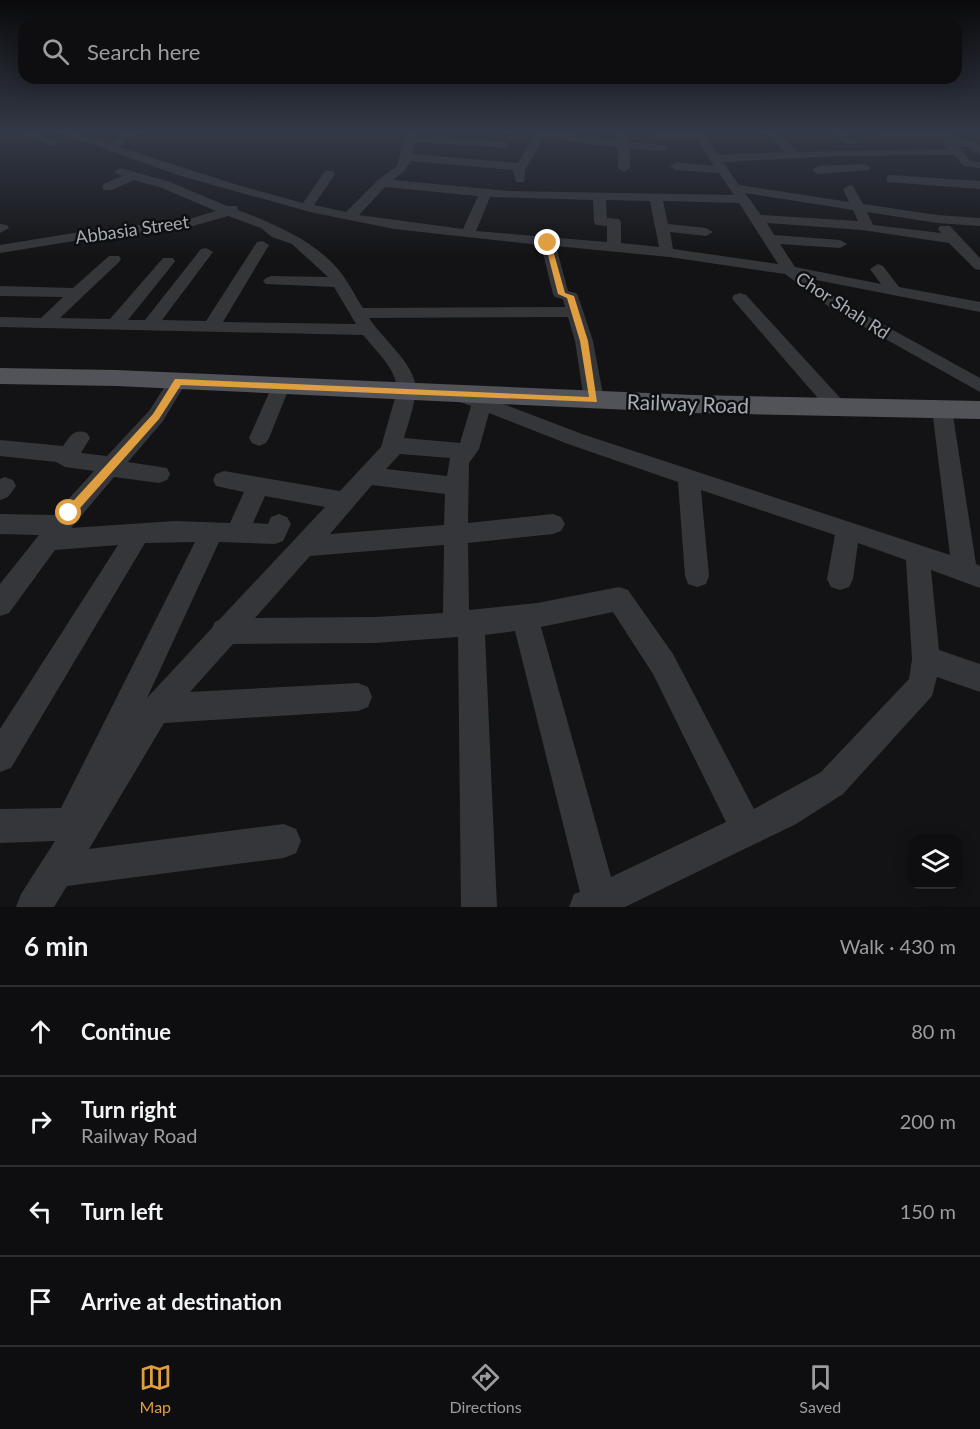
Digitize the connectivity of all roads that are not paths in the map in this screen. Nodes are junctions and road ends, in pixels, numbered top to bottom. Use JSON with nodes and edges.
{"nodes":[{"id":1,"x":125,"y":174,"type":"edge"},
{"id":2,"x":131,"y":174,"type":"edge"},
{"id":3,"x":196,"y":174,"type":"edge"},
{"id":4,"x":329,"y":174,"type":"dead end"},
{"id":5,"x":392,"y":174,"type":"edge"},
{"id":6,"x":520,"y":174,"type":"edge"},
{"id":7,"x":687,"y":174,"type":"edge"},
{"id":8,"x":726,"y":174,"type":"edge"},
{"id":9,"x":822,"y":174,"type":"edge"},
{"id":10,"x":891,"y":179,"type":"dead end"},
{"id":11,"x":382,"y":183,"type":"junction"},
{"id":12,"x":829,"y":183,"type":"dead end"},
{"id":13,"x":980,"y":185,"type":"edge"},
{"id":14,"x":108,"y":187,"type":"dead end"},
{"id":15,"x":849,"y":189,"type":"dead end"},
{"id":16,"x":486,"y":192,"type":"junction"},
{"id":17,"x":738,"y":193,"type":"junction"},
{"id":18,"x":259,"y":194,"type":"junction"},
{"id":19,"x":514,"y":195,"type":"junction"},
{"id":20,"x":599,"y":195,"type":"junction"},
{"id":21,"x":656,"y":197,"type":"junction"},
{"id":22,"x":703,"y":198,"type":"junction"},
{"id":23,"x":307,"y":206,"type":"junction"},
{"id":24,"x":856,"y":206,"type":"junction"},
{"id":25,"x":229,"y":211,"type":"junction"},
{"id":26,"x":349,"y":217,"type":"junction"},
{"id":27,"x":757,"y":219,"type":"junction"},
{"id":28,"x":937,"y":219,"type":"junction"},
{"id":29,"x":980,"y":222,"type":"edge"},
{"id":30,"x":867,"y":226,"type":"junction"},
{"id":31,"x":662,"y":227,"type":"junction"},
{"id":32,"x":706,"y":232,"type":"dead end"},
{"id":33,"x":468,"y":234,"type":"junction"},
{"id":34,"x":769,"y":239,"type":"junction"},
{"id":35,"x":954,"y":240,"type":"junction"},
{"id":36,"x":548,"y":243,"type":"junction"},
{"id":37,"x":980,"y":243,"type":"edge"},
{"id":38,"x":840,"y":244,"type":"dead end"},
{"id":39,"x":262,"y":245,"type":"dead end"},
{"id":40,"x":614,"y":248,"type":"junction"},
{"id":41,"x":0,"y":249,"type":"edge"},
{"id":42,"x":206,"y":252,"type":"dead end"},
{"id":43,"x":667,"y":253,"type":"junction"},
{"id":44,"x":114,"y":259,"type":"dead end"},
{"id":45,"x":168,"y":261,"type":"dead end"},
{"id":46,"x":980,"y":266,"type":"edge"},
{"id":47,"x":878,"y":269,"type":"dead end"},
{"id":48,"x":790,"y":271,"type":"junction"},
{"id":49,"x":271,"y":281,"type":"dead end"},
{"id":50,"x":340,"y":282,"type":"junction"},
{"id":51,"x":0,"y":291,"type":"edge"},
{"id":52,"x":895,"y":292,"type":"junction"},
{"id":53,"x":76,"y":293,"type":"junction"},
{"id":54,"x":740,"y":298,"type":"dead end"},
{"id":55,"x":980,"y":307,"type":"edge"},
{"id":56,"x":575,"y":312,"type":"junction"},
{"id":57,"x":359,"y":313,"type":"junction"},
{"id":58,"x":0,"y":322,"type":"edge"},
{"id":59,"x":45,"y":323,"type":"junction"},
{"id":60,"x":115,"y":324,"type":"junction"},
{"id":61,"x":150,"y":325,"type":"junction"},
{"id":62,"x":210,"y":327,"type":"junction"},
{"id":63,"x":368,"y":330,"type":"junction"},
{"id":64,"x":0,"y":376,"type":"edge"},
{"id":65,"x":178,"y":381,"type":"junction"},
{"id":66,"x":281,"y":386,"type":"junction"},
{"id":67,"x":980,"y":386,"type":"edge"},
{"id":68,"x":406,"y":391,"type":"junction"},
{"id":69,"x":455,"y":393,"type":"junction"},
{"id":70,"x":594,"y":400,"type":"junction"},
{"id":71,"x":482,"y":403,"type":"junction"},
{"id":72,"x":836,"y":406,"type":"junction"},
{"id":73,"x":942,"y":409,"type":"junction"},
{"id":74,"x":980,"y":411,"type":"edge"},
{"id":75,"x":259,"y":438,"type":"dead end"},
{"id":76,"x":392,"y":445,"type":"junction"},
{"id":77,"x":0,"y":448,"type":"edge"},
{"id":78,"x":466,"y":452,"type":"junction"},
{"id":79,"x":110,"y":466,"type":"junction"},
{"id":80,"x":159,"y":474,"type":"dead end"},
{"id":81,"x":368,"y":476,"type":"junction"},
{"id":82,"x":689,"y":477,"type":"junction"},
{"id":83,"x":224,"y":480,"type":"dead end"},
{"id":84,"x":0,"y":486,"type":"edge"},
{"id":85,"x":258,"y":486,"type":"junction"},
{"id":86,"x":457,"y":486,"type":"junction"},
{"id":87,"x":0,"y":491,"type":"edge"},
{"id":88,"x":343,"y":501,"type":"junction"},
{"id":89,"x":0,"y":524,"type":"edge"},
{"id":90,"x":279,"y":524,"type":"dead end"},
{"id":91,"x":554,"y":524,"type":"dead end"},
{"id":92,"x":848,"y":530,"type":"junction"},
{"id":93,"x":55,"y":533,"type":"junction"},
{"id":94,"x":139,"y":533,"type":"junction"},
{"id":95,"x":224,"y":533,"type":"junction"},
{"id":96,"x":456,"y":533,"type":"junction"},
{"id":97,"x":305,"y":546,"type":"junction"},
{"id":98,"x":918,"y":556,"type":"junction"},
{"id":99,"x":972,"y":575,"type":"edge"},
{"id":100,"x":697,"y":576,"type":"dead end"},
{"id":101,"x":840,"y":579,"type":"dead end"},
{"id":102,"x":0,"y":604,"type":"edge"},
{"id":103,"x":525,"y":617,"type":"junction"},
{"id":104,"x":464,"y":623,"type":"junction"},
{"id":105,"x":224,"y":631,"type":"junction"},
{"id":106,"x":926,"y":659,"type":"junction"},
{"id":107,"x":980,"y":678,"type":"edge"},
{"id":108,"x":358,"y":697,"type":"dead end"},
{"id":109,"x":156,"y":709,"type":"junction"},
{"id":110,"x":0,"y":757,"type":"edge"},
{"id":111,"x":77,"y":824,"type":"junction"},
{"id":112,"x":0,"y":826,"type":"edge"},
{"id":113,"x":747,"y":829,"type":"junction"},
{"id":114,"x":284,"y":841,"type":"dead end"},
{"id":115,"x":57,"y":870,"type":"junction"},
{"id":116,"x":593,"y":904,"type":"edge"},
{"id":117,"x":34,"y":907,"type":"edge"},
{"id":118,"x":479,"y":907,"type":"edge"}],
"edges":[{"from":1,"to":14,"type":"street"},
{"from":2,"to":25,"type":"street"},
{"from":3,"to":18,"type":"street"},
{"from":4,"to":23,"type":"street"},
{"from":5,"to":11,"type":"street"},
{"from":6,"to":19,"type":"street"},
{"from":7,"to":22,"type":"street"},
{"from":8,"to":17,"type":"street","name":"Chor Shah Rd"},
{"from":9,"to":12,"type":"street"},
{"from":10,"to":13,"type":"street"},
{"from":11,"to":16,"type":"street"},
{"from":11,"to":26,"type":"street"},
{"from":15,"to":24,"type":"street"},
{"from":16,"to":19,"type":"street"},
{"from":16,"to":33,"type":"street"},
{"from":17,"to":22,"type":"street"},
{"from":17,"to":24,"type":"street"},
{"from":17,"to":27,"type":"street","name":"Chor Shah Rd"},
{"from":18,"to":23,"type":"street"},
{"from":18,"to":25,"type":"street","name":"Abbasia Street"},
{"from":19,"to":20,"type":"street"},
{"from":20,"to":21,"type":"street"},
{"from":20,"to":40,"type":"street"},
{"from":21,"to":22,"type":"street"},
{"from":21,"to":31,"type":"street"},
{"from":23,"to":26,"type":"street"},
{"from":24,"to":28,"type":"street"},
{"from":24,"to":30,"type":"street"},
{"from":25,"to":41,"type":"street","name":"Abbasia Street"},
{"from":25,"to":50,"type":"street"},
{"from":26,"to":33,"type":"street"},
{"from":27,"to":30,"type":"street"},
{"from":27,"to":34,"type":"street","name":"Chor Shah Rd"},
{"from":28,"to":29,"type":"street"},
{"from":28,"to":35,"type":"street"},
{"from":30,"to":35,"type":"street"},
{"from":31,"to":32,"type":"street"},
{"from":31,"to":43,"type":"street"},
{"from":33,"to":36,"type":"street"},
{"from":34,"to":38,"type":"street"},
{"from":34,"to":48,"type":"street","name":"Chor Shah Rd"},
{"from":35,"to":37,"type":"street"},
{"from":35,"to":46,"type":"street"},
{"from":36,"to":40,"type":"street"},
{"from":36,"to":56,"type":"street"},
{"from":39,"to":62,"type":"street"},
{"from":40,"to":43,"type":"street"},
{"from":42,"to":61,"type":"street"},
{"from":43,"to":48,"type":"street"},
{"from":44,"to":53,"type":"street"},
{"from":45,"to":60,"type":"street"},
{"from":47,"to":52,"type":"street"},
{"from":48,"to":52,"type":"street"},
{"from":48,"to":67,"type":"street","name":"Chor Shah Rd"},
{"from":49,"to":50,"type":"street"},
{"from":50,"to":57,"type":"street"},
{"from":51,"to":53,"type":"street"},
{"from":52,"to":55,"type":"street"},
{"from":53,"to":59,"type":"street"},
{"from":54,"to":72,"type":"street"},
{"from":56,"to":57,"type":"street"},
{"from":56,"to":70,"type":"street"},
{"from":57,"to":63,"type":"street"},
{"from":58,"to":59,"type":"street"},
{"from":59,"to":60,"type":"street"},
{"from":60,"to":61,"type":"street"},
{"from":61,"to":62,"type":"street"},
{"from":62,"to":63,"type":"street"},
{"from":63,"to":68,"type":"street"},
{"from":64,"to":65,"type":"main road","name":"Railway Road"},
{"from":65,"to":66,"type":"main road","name":"Railway Road"},
{"from":65,"to":79,"type":"street"},
{"from":66,"to":68,"type":"main road","name":"Railway Road"},
{"from":66,"to":75,"type":"street"},
{"from":68,"to":69,"type":"main road","name":"Railway Road"},
{"from":68,"to":76,"type":"street"},
{"from":69,"to":70,"type":"main road","name":"Railway Road"},
{"from":69,"to":71,"type":"street"},
{"from":70,"to":72,"type":"main road","name":"Railway Road"},
{"from":71,"to":78,"type":"street"},
{"from":71,"to":82,"type":"street"},
{"from":72,"to":73,"type":"main road","name":"Railway Road"},
{"from":73,"to":74,"type":"main road","name":"Railway Road"},
{"from":73,"to":99,"type":"street"},
{"from":76,"to":78,"type":"street"},
{"from":76,"to":81,"type":"street"},
{"from":77,"to":79,"type":"street"},
{"from":78,"to":86,"type":"street"},
{"from":79,"to":80,"type":"street"},
{"from":79,"to":93,"type":"street"},
{"from":81,"to":86,"type":"street"},
{"from":81,"to":88,"type":"street"},
{"from":82,"to":92,"type":"street"},
{"from":82,"to":100,"type":"street"},
{"from":83,"to":85,"type":"street"},
{"from":84,"to":87,"type":"street"},
{"from":85,"to":88,"type":"street"},
{"from":85,"to":95,"type":"street"},
{"from":86,"to":96,"type":"street"},
{"from":88,"to":97,"type":"street"},
{"from":89,"to":93,"type":"street"},
{"from":90,"to":95,"type":"street"},
{"from":91,"to":96,"type":"street"},
{"from":92,"to":98,"type":"street"},
{"from":92,"to":101,"type":"street"},
{"from":93,"to":94,"type":"street"},
{"from":93,"to":102,"type":"street"},
{"from":94,"to":95,"type":"street"},
{"from":94,"to":110,"type":"street"},
{"from":95,"to":111,"type":"street"},
{"from":96,"to":97,"type":"street"},
{"from":96,"to":104,"type":"street"},
{"from":97,"to":105,"type":"street"},
{"from":98,"to":99,"type":"street"},
{"from":98,"to":106,"type":"street"},
{"from":103,"to":104,"type":"street"},
{"from":103,"to":113,"type":"street"},
{"from":103,"to":116,"type":"street"},
{"from":104,"to":105,"type":"street"},
{"from":104,"to":118,"type":"street"},
{"from":105,"to":109,"type":"street"},
{"from":106,"to":107,"type":"street"},
{"from":106,"to":113,"type":"street"},
{"from":108,"to":109,"type":"street"},
{"from":109,"to":111,"type":"street"},
{"from":111,"to":112,"type":"street"},
{"from":111,"to":115,"type":"street"},
{"from":113,"to":116,"type":"street"},
{"from":114,"to":115,"type":"street"},
{"from":115,"to":117,"type":"street"}]}
